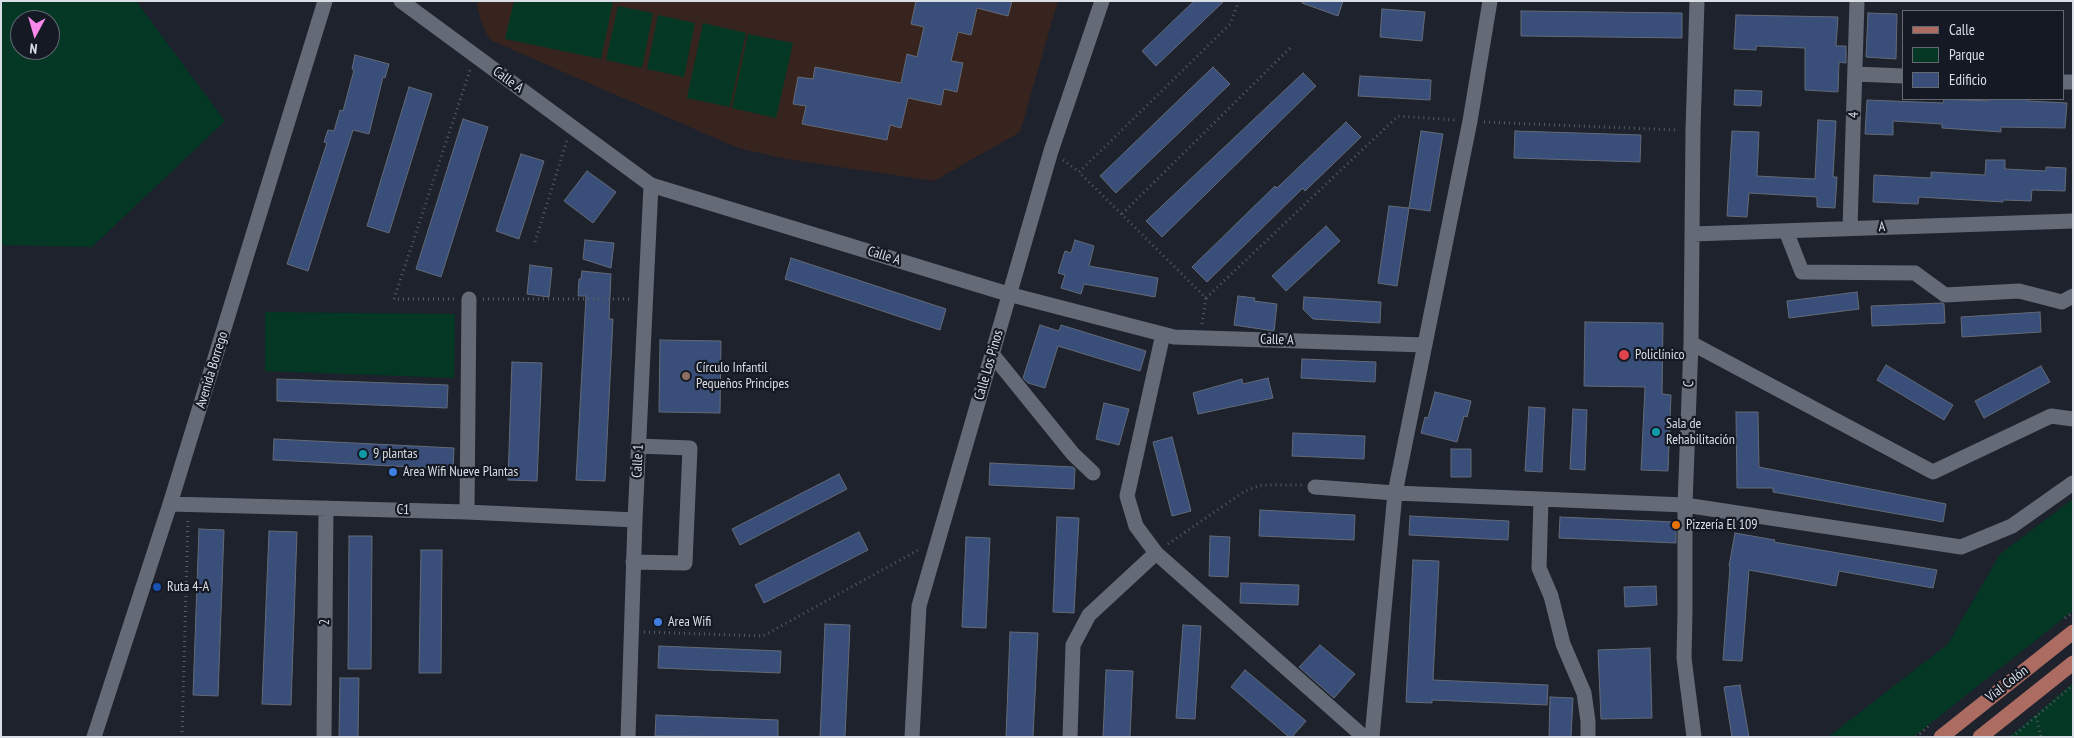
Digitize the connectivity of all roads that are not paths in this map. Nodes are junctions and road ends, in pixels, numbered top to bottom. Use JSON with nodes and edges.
{"nodes":[{"id":1,"x":325,"y":1,"type":"edge"},
{"id":2,"x":401,"y":1,"type":"edge"},
{"id":3,"x":1102,"y":1,"type":"edge"},
{"id":4,"x":1490,"y":1,"type":"edge"},
{"id":5,"x":1697,"y":1,"type":"edge"},
{"id":6,"x":1857,"y":1,"type":"edge"},
{"id":7,"x":1855,"y":74,"type":"junction"},
{"id":8,"x":1902,"y":76,"type":"edge"},
{"id":9,"x":651,"y":184,"type":"junction"},
{"id":10,"x":2073,"y":221,"type":"edge"},
{"id":11,"x":1850,"y":228,"type":"junction"},
{"id":12,"x":1786,"y":231,"type":"junction"},
{"id":13,"x":1692,"y":234,"type":"junction"},
{"id":14,"x":1008,"y":294,"type":"junction"},
{"id":15,"x":2073,"y":296,"type":"edge"},
{"id":16,"x":469,"y":299,"type":"road end"},
{"id":17,"x":1163,"y":334,"type":"junction"},
{"id":18,"x":1691,"y":343,"type":"junction"},
{"id":19,"x":1425,"y":345,"type":"junction"},
{"id":20,"x":992,"y":354,"type":"junction"},
{"id":21,"x":2073,"y":419,"type":"edge"},
{"id":22,"x":638,"y":446,"type":"junction"},
{"id":23,"x":1093,"y":473,"type":"dead end"},
{"id":24,"x":2073,"y":482,"type":"edge"},
{"id":25,"x":1315,"y":487,"type":"road end"},
{"id":26,"x":1395,"y":493,"type":"junction"},
{"id":27,"x":1541,"y":499,"type":"junction"},
{"id":28,"x":170,"y":504,"type":"junction"},
{"id":29,"x":1685,"y":505,"type":"junction"},
{"id":30,"x":326,"y":508,"type":"junction"},
{"id":31,"x":467,"y":512,"type":"junction"},
{"id":32,"x":634,"y":520,"type":"junction"},
{"id":33,"x":1156,"y":553,"type":"junction"},
{"id":34,"x":633,"y":562,"type":"junction"},
{"id":35,"x":2073,"y":632,"type":"edge"},
{"id":36,"x":2073,"y":663,"type":"edge"},
{"id":37,"x":1941,"y":736,"type":"edge"},
{"id":38,"x":94,"y":737,"type":"edge"},
{"id":39,"x":324,"y":737,"type":"edge"},
{"id":40,"x":628,"y":737,"type":"edge"},
{"id":41,"x":912,"y":737,"type":"edge"},
{"id":42,"x":1070,"y":737,"type":"edge"},
{"id":43,"x":1364,"y":737,"type":"edge"},
{"id":44,"x":1372,"y":737,"type":"edge"},
{"id":45,"x":1588,"y":737,"type":"edge"},
{"id":46,"x":1694,"y":737,"type":"edge"},
{"id":47,"x":1980,"y":737,"type":"edge"}],
"edges":[{"from":1,"to":28,"type":"street","name":"Avenida Borrego"},
{"from":2,"to":9,"type":"street","name":"Calle A"},
{"from":3,"to":14,"type":"street","name":"Calle Los Pinos"},
{"from":4,"to":19,"type":"street"},
{"from":5,"to":13,"type":"street","name":"C"},
{"from":6,"to":7,"type":"street","name":"4"},
{"from":7,"to":8,"type":"street"},
{"from":7,"to":11,"type":"street","name":"4"},
{"from":9,"to":14,"type":"street","name":"Calle A"},
{"from":9,"to":22,"type":"street","name":"Calle 1"},
{"from":10,"to":11,"type":"street","name":"A"},
{"from":11,"to":12,"type":"street","name":"A"},
{"from":12,"to":13,"type":"street","name":"A"},
{"from":12,"to":15,"type":"street"},
{"from":13,"to":18,"type":"street","name":"C"},
{"from":14,"to":17,"type":"street","name":"Calle A"},
{"from":14,"to":20,"type":"street","name":"Calle Los Pinos"},
{"from":16,"to":31,"type":"street"},
{"from":17,"to":19,"type":"street","name":"Calle A"},
{"from":17,"to":33,"type":"street"},
{"from":18,"to":21,"type":"street"},
{"from":18,"to":29,"type":"street","name":"C"},
{"from":19,"to":26,"type":"street"},
{"from":20,"to":23,"type":"street"},
{"from":20,"to":41,"type":"street","name":"Calle Los Pinos"},
{"from":22,"to":32,"type":"street","name":"Calle 1"},
{"from":22,"to":34,"type":"street"},
{"from":24,"to":29,"type":"street"},
{"from":25,"to":26,"type":"street"},
{"from":26,"to":27,"type":"street"},
{"from":26,"to":44,"type":"street"},
{"from":27,"to":29,"type":"street"},
{"from":27,"to":45,"type":"street"},
{"from":28,"to":30,"type":"street","name":"C1"},
{"from":28,"to":38,"type":"street","name":"Avenida Borrego"},
{"from":29,"to":46,"type":"street","name":"C"},
{"from":30,"to":31,"type":"street","name":"C1"},
{"from":30,"to":39,"type":"street","name":"2"},
{"from":31,"to":32,"type":"street","name":"C1"},
{"from":32,"to":34,"type":"street","name":"Calle 1"},
{"from":33,"to":42,"type":"street"},
{"from":33,"to":43,"type":"street"},
{"from":34,"to":40,"type":"street","name":"Calle 1"},
{"from":35,"to":37,"type":"main road","name":"Vial Colón"},
{"from":36,"to":47,"type":"main road","name":"Vial Colón"}]}
